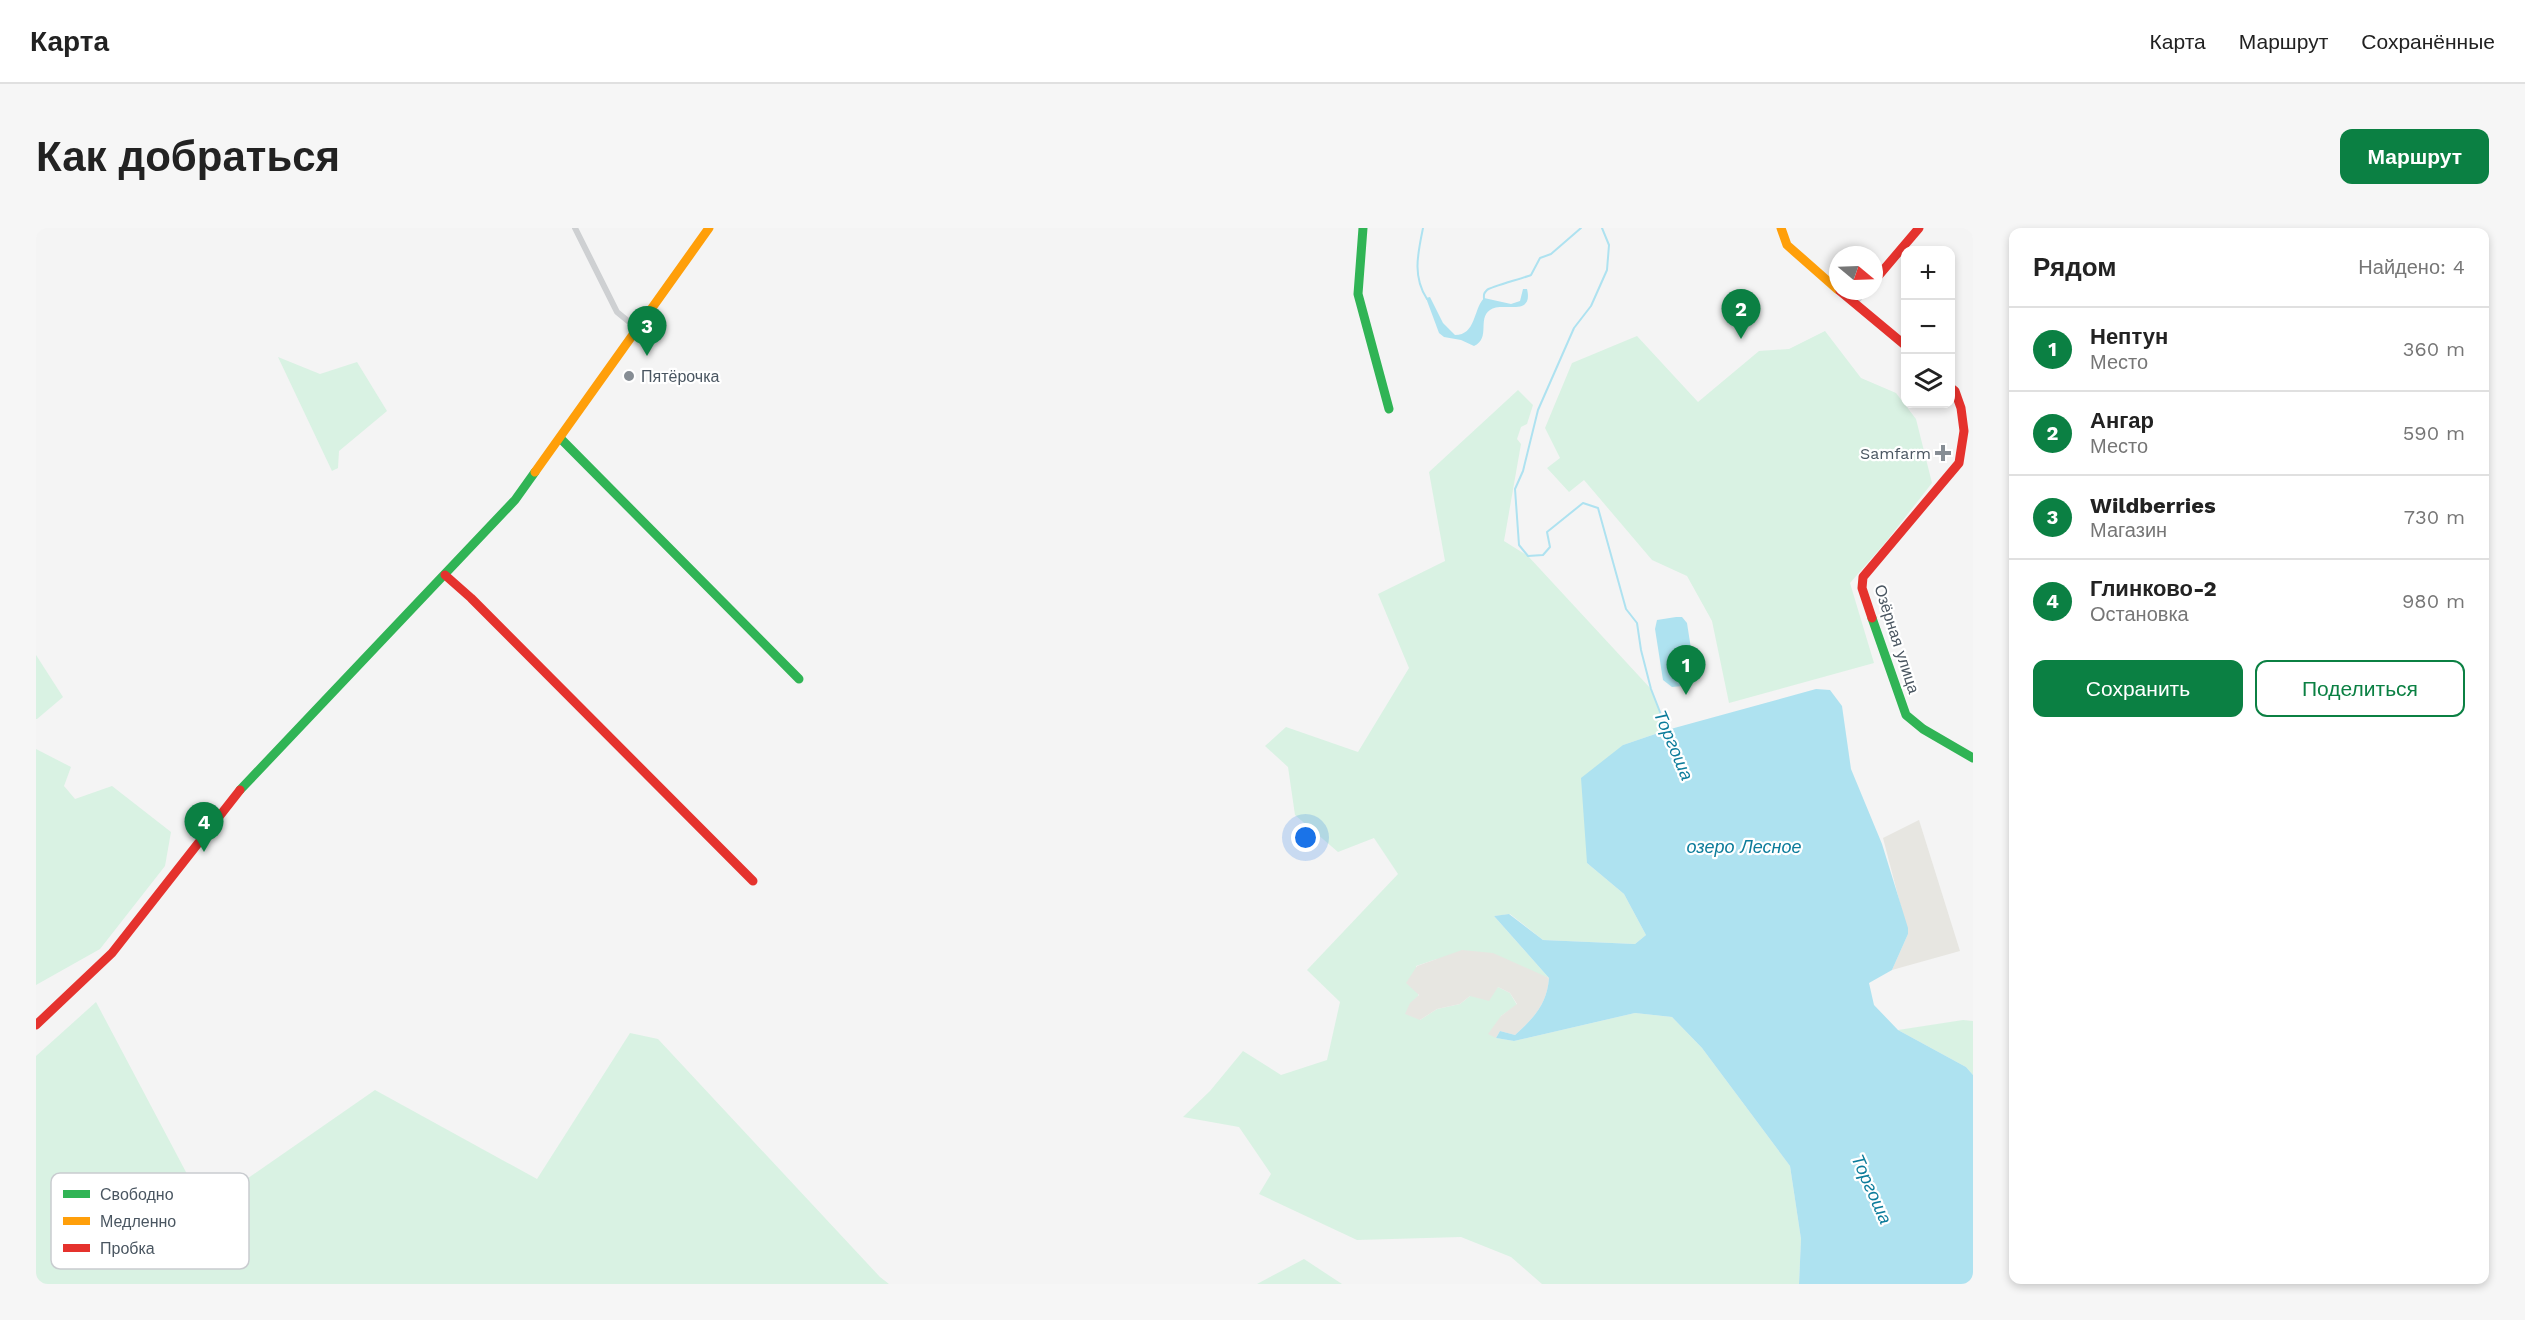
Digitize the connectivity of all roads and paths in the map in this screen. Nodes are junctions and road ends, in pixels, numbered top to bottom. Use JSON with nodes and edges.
{"nodes":[{"id":1,"x":575,"y":228,"type":"edge"},
{"id":2,"x":709,"y":228,"type":"edge"},
{"id":3,"x":1364,"y":228,"type":"edge"},
{"id":4,"x":1780,"y":228,"type":"edge"},
{"id":5,"x":1919,"y":228,"type":"edge"},
{"id":6,"x":1883,"y":270,"type":"edge"},
{"id":7,"x":1829,"y":281,"type":"edge"},
{"id":8,"x":1851,"y":300,"type":"edge"},
{"id":9,"x":1858,"y":300,"type":"edge"},
{"id":10,"x":1855,"y":303,"type":"junction"},
{"id":11,"x":639,"y":330,"type":"junction"},
{"id":12,"x":1901,"y":343,"type":"edge"},
{"id":13,"x":1955,"y":391,"type":"edge"},
{"id":14,"x":1389,"y":409,"type":"dead end"},
{"id":15,"x":561,"y":439,"type":"junction"},
{"id":16,"x":444,"y":575,"type":"junction"},
{"id":17,"x":799,"y":679,"type":"dead end"},
{"id":18,"x":1973,"y":758,"type":"edge"},
{"id":19,"x":753,"y":881,"type":"dead end"},
{"id":20,"x":36,"y":1023,"type":"edge"}],
"edges":[{"from":1,"to":11,"type":"street"},
{"from":2,"to":11,"type":"street"},
{"from":3,"to":14,"type":"street"},
{"from":4,"to":7,"type":"street"},
{"from":5,"to":6,"type":"street"},
{"from":8,"to":10,"type":"street"},
{"from":9,"to":10,"type":"street"},
{"from":10,"to":12,"type":"street"},
{"from":11,"to":15,"type":"street"},
{"from":13,"to":18,"type":"street","name":"Озёрная улица"},
{"from":15,"to":16,"type":"street"},
{"from":15,"to":17,"type":"street"},
{"from":16,"to":19,"type":"street"},
{"from":16,"to":20,"type":"street"}]}
